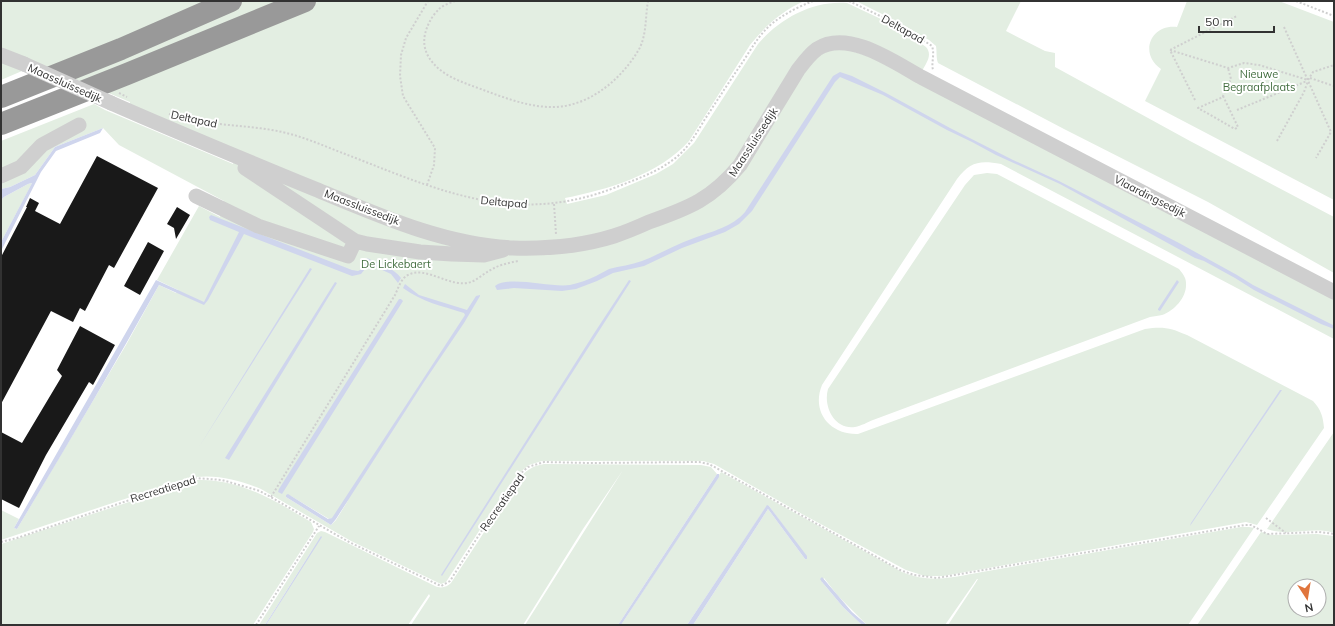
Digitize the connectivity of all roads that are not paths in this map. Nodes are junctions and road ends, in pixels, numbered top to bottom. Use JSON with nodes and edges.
{"nodes":[{"id":1,"x":231,"y":1,"type":"edge"},
{"id":2,"x":305,"y":1,"type":"edge"},
{"id":3,"x":1,"y":55,"type":"edge"},
{"id":4,"x":1,"y":96,"type":"edge"},
{"id":5,"x":965,"y":100,"type":"joint"},
{"id":6,"x":1,"y":124,"type":"edge"},
{"id":7,"x":79,"y":125,"type":"dead end"},
{"id":8,"x":218,"y":149,"type":"junction"},
{"id":9,"x":1,"y":176,"type":"edge"},
{"id":10,"x":196,"y":196,"type":"dead end"},
{"id":11,"x":355,"y":241,"type":"junction"},
{"id":12,"x":512,"y":248,"type":"junction"},
{"id":13,"x":1334,"y":292,"type":"edge"}],
"edges":[{"from":1,"to":4,"type":"highway"},
{"from":2,"to":6,"type":"highway"},
{"from":3,"to":8,"type":"street","name":"Maassluissedijk","bridge":true},
{"from":5,"to":12,"type":"street","name":"Maassluissedijk"},
{"from":5,"to":13,"type":"street","name":"Vlaardingsedijk"},
{"from":7,"to":9,"type":"street"},
{"from":8,"to":11,"type":"street","name":"Maassluissedijk"},
{"from":8,"to":12,"type":"street","name":"Maassluissedijk"},
{"from":10,"to":11,"type":"street"},
{"from":11,"to":12,"type":"street","name":"Maassluissedijk"}]}
